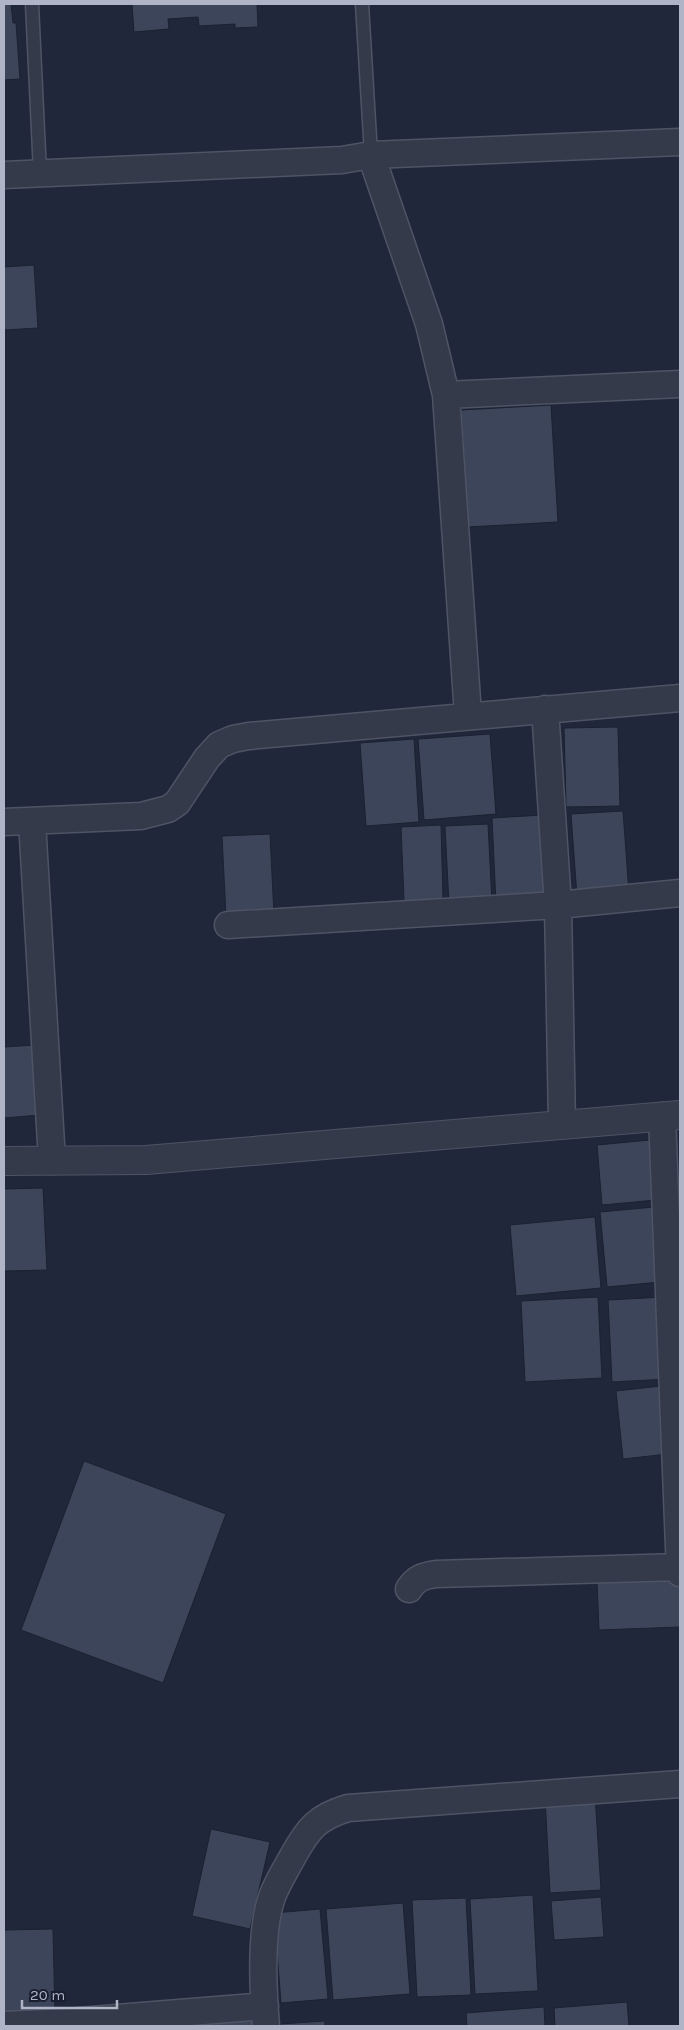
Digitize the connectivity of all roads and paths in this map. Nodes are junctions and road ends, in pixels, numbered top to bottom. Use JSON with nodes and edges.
{"nodes":[{"id":1,"x":32,"y":4,"type":"edge"},
{"id":2,"x":362,"y":4,"type":"edge"},
{"id":3,"x":680,"y":142,"type":"edge"},
{"id":4,"x":371,"y":156,"type":"junction"},
{"id":5,"x":40,"y":173,"type":"junction"},
{"id":6,"x":4,"y":175,"type":"edge"},
{"id":7,"x":680,"y":384,"type":"edge"},
{"id":8,"x":446,"y":395,"type":"junction"},
{"id":9,"x":680,"y":698,"type":"edge"},
{"id":10,"x":545,"y":709,"type":"junction"},
{"id":11,"x":468,"y":715,"type":"junction"},
{"id":12,"x":32,"y":821,"type":"junction"},
{"id":13,"x":4,"y":822,"type":"edge"},
{"id":14,"x":680,"y":893,"type":"edge"},
{"id":15,"x":558,"y":904,"type":"junction"},
{"id":16,"x":228,"y":925,"type":"dead end"},
{"id":17,"x":671,"y":1115,"type":"edge"},
{"id":18,"x":562,"y":1125,"type":"junction"},
{"id":19,"x":4,"y":1161,"type":"edge"},
{"id":20,"x":52,"y":1161,"type":"junction"},
{"id":21,"x":676,"y":1380,"type":"edge"},
{"id":22,"x":680,"y":1567,"type":"edge"},
{"id":23,"x":680,"y":1573,"type":"edge"},
{"id":24,"x":409,"y":1589,"type":"dead end"},
{"id":25,"x":680,"y":1784,"type":"edge"},
{"id":26,"x":265,"y":2016,"type":"edge"},
{"id":27,"x":4,"y":2024,"type":"edge"},
{"id":28,"x":67,"y":2024,"type":"edge"}],
"edges":[{"from":1,"to":5,"type":"lane"},
{"from":2,"to":4,"type":"lane"},
{"from":3,"to":4,"type":"street"},
{"from":4,"to":5,"type":"street"},
{"from":4,"to":8,"type":"street"},
{"from":5,"to":6,"type":"street"},
{"from":7,"to":8,"type":"street"},
{"from":8,"to":11,"type":"street"},
{"from":9,"to":10,"type":"street"},
{"from":10,"to":11,"type":"street"},
{"from":10,"to":15,"type":"street"},
{"from":11,"to":12,"type":"street"},
{"from":12,"to":13,"type":"street"},
{"from":12,"to":20,"type":"street"},
{"from":14,"to":15,"type":"street"},
{"from":15,"to":16,"type":"street"},
{"from":15,"to":18,"type":"street"},
{"from":17,"to":18,"type":"street"},
{"from":17,"to":21,"type":"street"},
{"from":18,"to":20,"type":"street"},
{"from":19,"to":20,"type":"street"},
{"from":21,"to":22,"type":"street"},
{"from":22,"to":23,"type":"street"},
{"from":22,"to":24,"type":"street"},
{"from":25,"to":26,"type":"street"},
{"from":26,"to":28,"type":"street"},
{"from":27,"to":28,"type":"street"}]}
